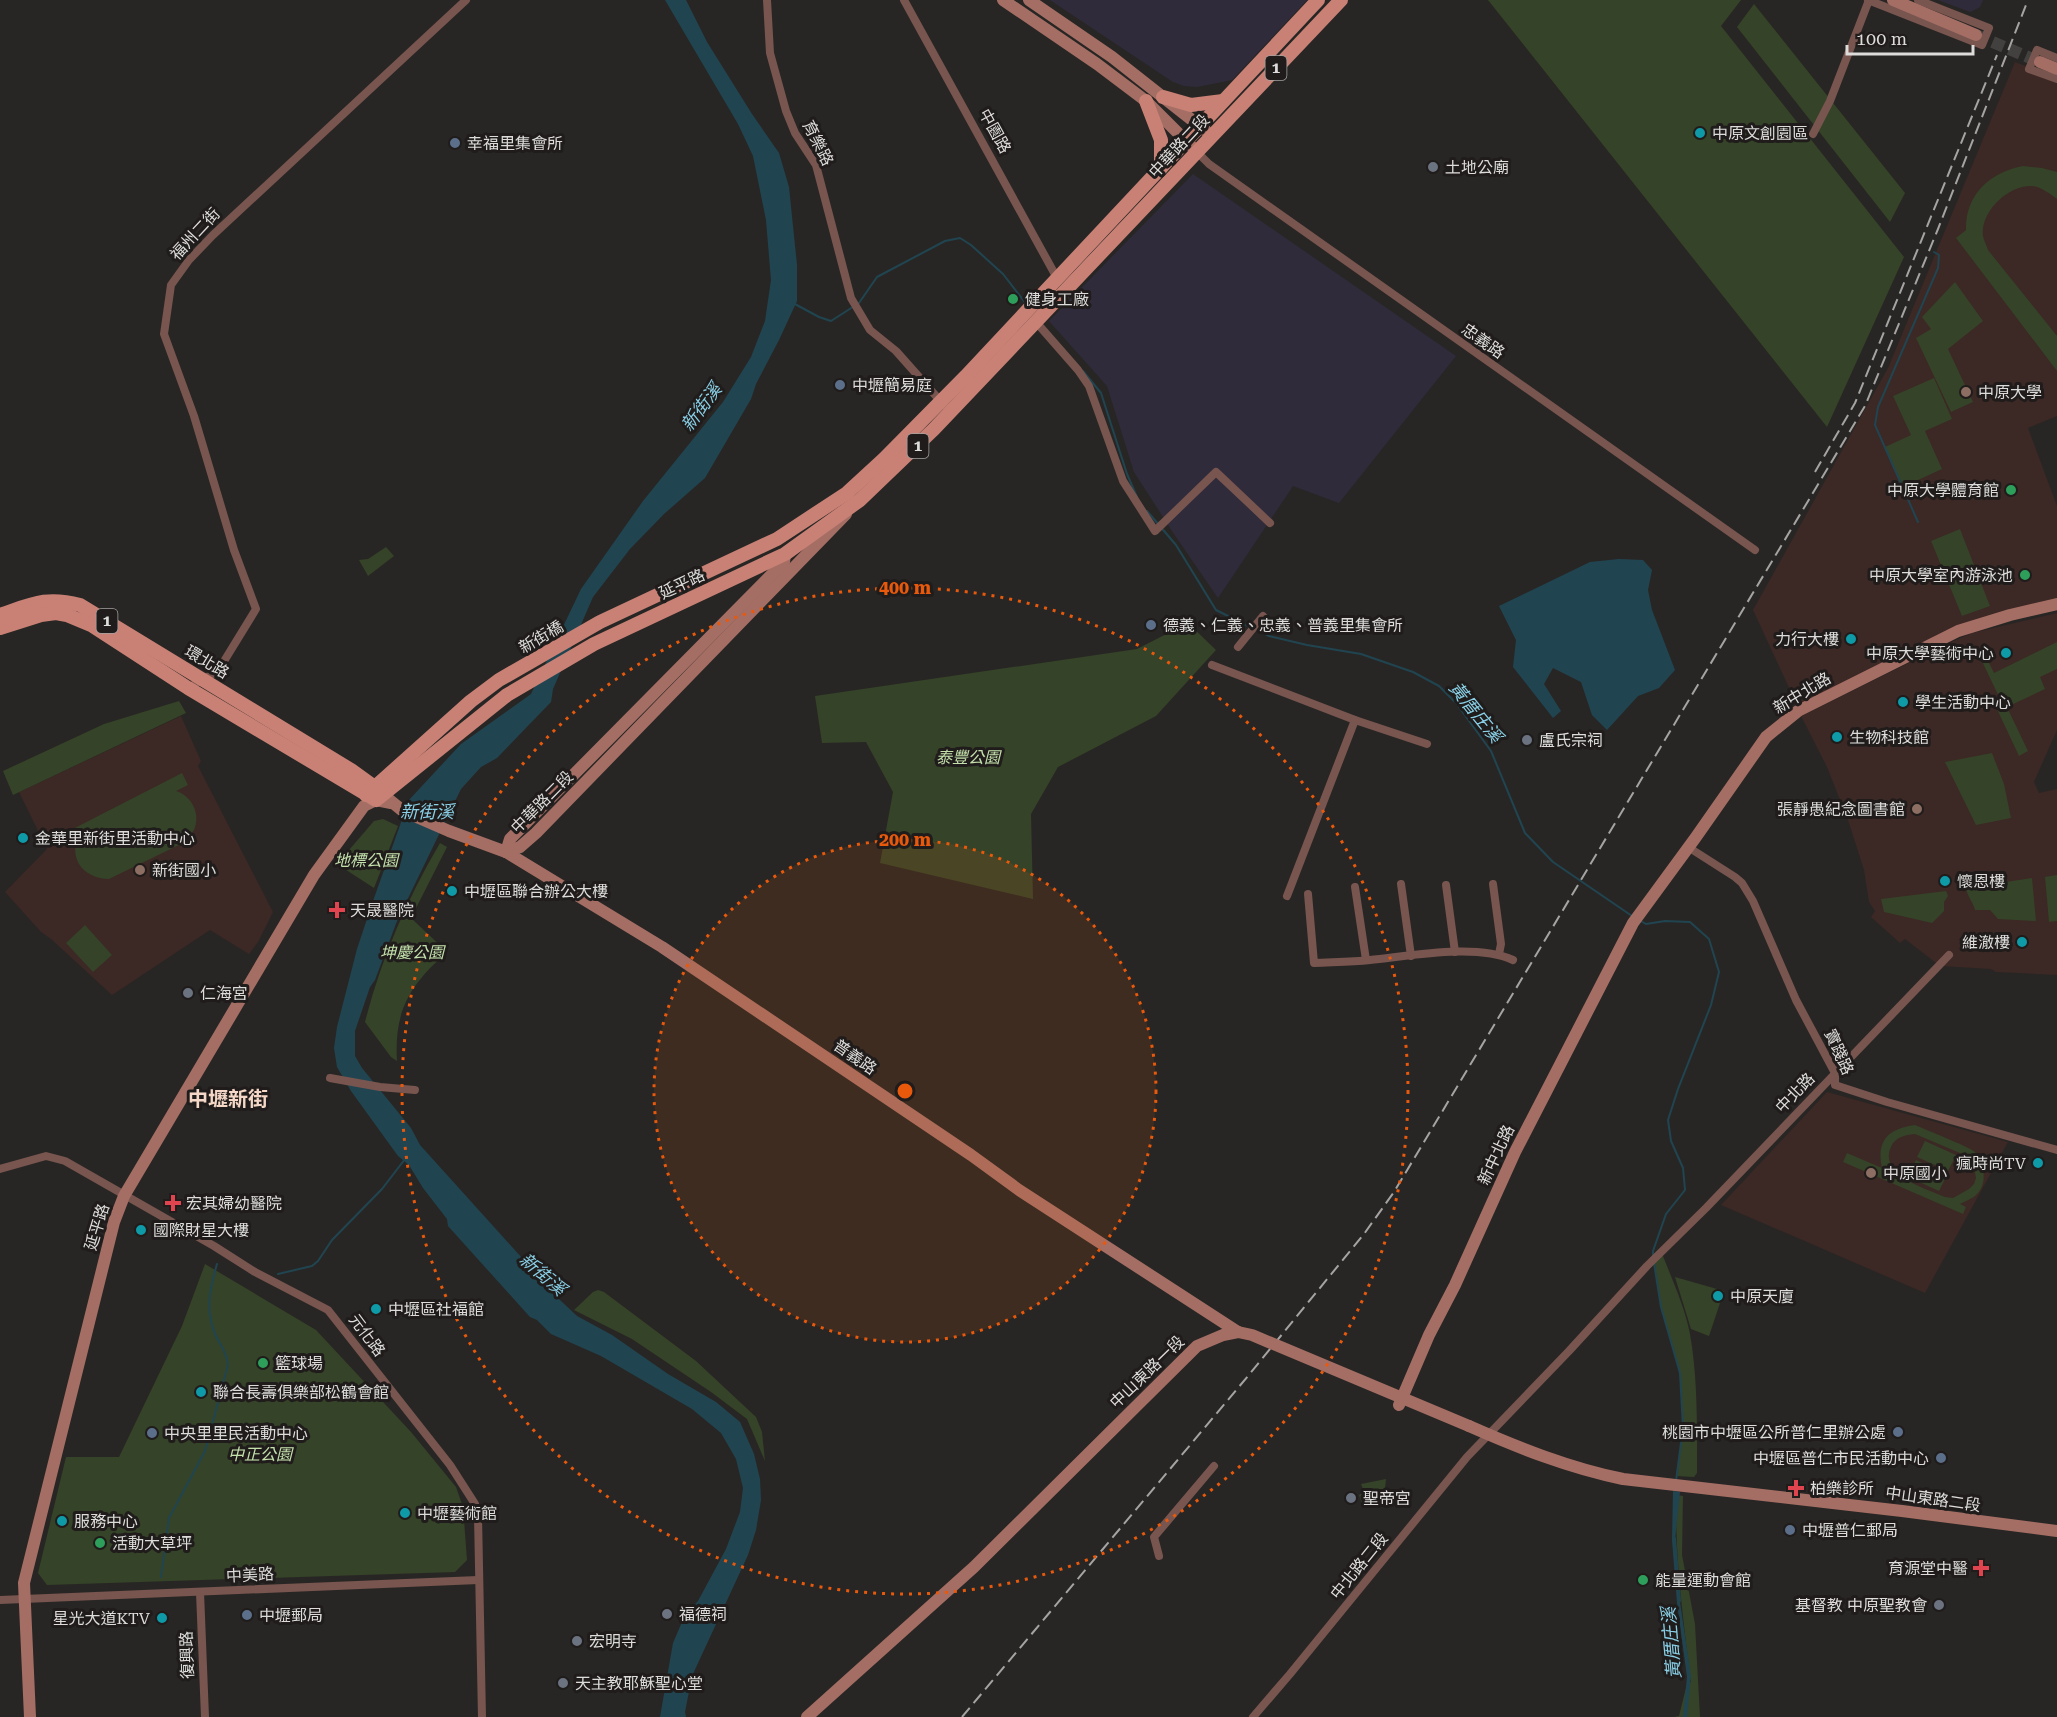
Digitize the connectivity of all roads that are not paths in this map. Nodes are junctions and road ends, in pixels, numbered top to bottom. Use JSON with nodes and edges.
{"nodes":[{"id":1,"x":466,"y":0,"type":"edge"},
{"id":2,"x":767,"y":0,"type":"edge"},
{"id":3,"x":904,"y":0,"type":"edge"},
{"id":4,"x":1003,"y":0,"type":"edge"},
{"id":5,"x":1029,"y":0,"type":"edge"},
{"id":6,"x":1318,"y":0,"type":"edge"},
{"id":7,"x":1341,"y":0,"type":"edge"},
{"id":8,"x":1869,"y":0,"type":"edge"},
{"id":9,"x":1893,"y":0,"type":"edge"},
{"id":10,"x":1918,"y":0,"type":"edge"},
{"id":11,"x":1976,"y":35,"type":"tunnel mouth"},
{"id":12,"x":2057,"y":58,"type":"edge"},
{"id":13,"x":2040,"y":62,"type":"tunnel mouth"},
{"id":14,"x":2057,"y":69,"type":"edge"},
{"id":15,"x":2057,"y":79,"type":"edge"},
{"id":16,"x":1162,"y":97,"type":"junction"},
{"id":17,"x":1146,"y":101,"type":"junction"},
{"id":18,"x":1223,"y":101,"type":"junction"},
{"id":19,"x":1200,"y":125,"type":"junction"},
{"id":20,"x":1813,"y":134,"type":"dead end"},
{"id":21,"x":1212,"y":136,"type":"junction"},
{"id":22,"x":1186,"y":141,"type":"junction"},
{"id":23,"x":1197,"y":152,"type":"junction"},
{"id":24,"x":1161,"y":168,"type":"junction"},
{"id":25,"x":1057,"y":278,"type":"junction"},
{"id":26,"x":1039,"y":319,"type":"junction"},
{"id":27,"x":942,"y":401,"type":"junction"},
{"id":28,"x":950,"y":413,"type":"junction"},
{"id":29,"x":860,"y":500,"type":"junction"},
{"id":30,"x":1270,"y":523,"type":"dead end"},
{"id":31,"x":777,"y":539,"type":"junction"},
{"id":32,"x":1755,"y":550,"type":"dead end"},
{"id":33,"x":785,"y":554,"type":"junction"},
{"id":34,"x":2057,"y":604,"type":"edge"},
{"id":35,"x":0,"y":615,"type":"edge"},
{"id":36,"x":1263,"y":616,"type":"dead end"},
{"id":37,"x":600,"y":622,"type":"joint"},
{"id":38,"x":0,"y":628,"type":"edge"},
{"id":39,"x":594,"y":644,"type":"joint"},
{"id":40,"x":1238,"y":647,"type":"dead end"},
{"id":41,"x":1212,"y":665,"type":"dead end"},
{"id":42,"x":205,"y":680,"type":"junction"},
{"id":43,"x":499,"y":680,"type":"joint"},
{"id":44,"x":188,"y":688,"type":"junction"},
{"id":45,"x":507,"y":695,"type":"joint"},
{"id":46,"x":1355,"y":720,"type":"junction"},
{"id":47,"x":1427,"y":744,"type":"dead end"},
{"id":48,"x":376,"y":797,"type":"junction"},
{"id":49,"x":1688,"y":847,"type":"junction"},
{"id":50,"x":506,"y":852,"type":"junction"},
{"id":51,"x":1401,"y":884,"type":"dead end"},
{"id":52,"x":1493,"y":884,"type":"dead end"},
{"id":53,"x":1446,"y":885,"type":"dead end"},
{"id":54,"x":1355,"y":887,"type":"dead end"},
{"id":55,"x":1308,"y":894,"type":"dead end"},
{"id":56,"x":1287,"y":896,"type":"dead end"},
{"id":57,"x":1455,"y":952,"type":"junction"},
{"id":58,"x":1499,"y":954,"type":"junction"},
{"id":59,"x":1948,"y":955,"type":"dead end"},
{"id":60,"x":1411,"y":956,"type":"junction"},
{"id":61,"x":1366,"y":960,"type":"junction"},
{"id":62,"x":1513,"y":960,"type":"dead end"},
{"id":63,"x":1835,"y":1073,"type":"junction"},
{"id":64,"x":330,"y":1078,"type":"dead end"},
{"id":65,"x":415,"y":1090,"type":"dead end"},
{"id":66,"x":2057,"y":1150,"type":"edge"},
{"id":67,"x":0,"y":1169,"type":"edge"},
{"id":68,"x":124,"y":1196,"type":"junction"},
{"id":69,"x":1238,"y":1332,"type":"junction"},
{"id":70,"x":1399,"y":1405,"type":"dead end"},
{"id":71,"x":1490,"y":1435,"type":"junction"},
{"id":72,"x":1214,"y":1466,"type":"dead end"},
{"id":73,"x":2057,"y":1531,"type":"edge"},
{"id":74,"x":1159,"y":1556,"type":"dead end"},
{"id":75,"x":478,"y":1580,"type":"junction"},
{"id":76,"x":200,"y":1592,"type":"junction"},
{"id":77,"x":23,"y":1599,"type":"junction"},
{"id":78,"x":0,"y":1600,"type":"edge"},
{"id":79,"x":30,"y":1717,"type":"edge"},
{"id":80,"x":205,"y":1717,"type":"edge"},
{"id":81,"x":482,"y":1717,"type":"edge"},
{"id":82,"x":807,"y":1717,"type":"edge"},
{"id":83,"x":1253,"y":1717,"type":"edge"}],
"edges":[{"from":1,"to":42,"type":"street","name":"福州二街"},
{"from":2,"to":27,"type":"street","name":"育樂路"},
{"from":3,"to":25,"type":"street","name":"中園路"},
{"from":4,"to":17,"type":"street"},
{"from":5,"to":16,"type":"street"},
{"from":6,"to":18,"type":"main road","name":"中華路二段","number":"1"},
{"from":7,"to":21,"type":"main road","name":"中華路二段","number":"1"},
{"from":8,"to":10,"type":"street"},
{"from":8,"to":20,"type":"street"},
{"from":9,"to":11,"type":"street"},
{"from":12,"to":15,"type":"street"},
{"from":13,"to":14,"type":"street"},
{"from":16,"to":18,"type":"main road"},
{"from":16,"to":19,"type":"street"},
{"from":17,"to":22,"type":"street"},
{"from":17,"to":24,"type":"main road"},
{"from":18,"to":19,"type":"main road","name":"中華路二段","number":"1"},
{"from":19,"to":21,"type":"street"},
{"from":19,"to":22,"type":"main road","name":"中華路二段","number":"1"},
{"from":21,"to":23,"type":"main road","name":"中華路二段","number":"1"},
{"from":22,"to":23,"type":"street"},
{"from":22,"to":24,"type":"main road","name":"中華路二段","number":"1"},
{"from":23,"to":26,"type":"main road","name":"中華路二段","number":"1"},
{"from":23,"to":32,"type":"street","name":"忠義路"},
{"from":24,"to":25,"type":"main road","name":"中華路二段","number":"1"},
{"from":25,"to":27,"type":"main road","name":"中華路二段","number":"1"},
{"from":26,"to":28,"type":"main road","name":"中華路二段","number":"1"},
{"from":26,"to":30,"type":"street"},
{"from":27,"to":28,"type":"street"},
{"from":27,"to":31,"type":"main road","name":"中華路二段","number":"1"},
{"from":28,"to":29,"type":"main road","name":"中華路二段","number":"1"},
{"from":29,"to":33,"type":"main road","name":"中華路二段","number":"1"},
{"from":29,"to":50,"type":"street","name":"中華路二段"},
{"from":31,"to":33,"type":"street"},
{"from":31,"to":37,"type":"main road","name":"延平路","number":"1"},
{"from":33,"to":39,"type":"main road","name":"延平路","number":"1"},
{"from":33,"to":50,"type":"street","name":"中華路二段"},
{"from":34,"to":49,"type":"street","name":"新中北路"},
{"from":35,"to":42,"type":"main road","name":"環北路","number":"1"},
{"from":36,"to":40,"type":"street"},
{"from":37,"to":43,"type":"main road","name":"新街橋","number":"1"},
{"from":38,"to":44,"type":"main road","name":"環北路","number":"1"},
{"from":39,"to":45,"type":"main road","name":"新街橋","number":"1"},
{"from":41,"to":46,"type":"street"},
{"from":42,"to":44,"type":"street"},
{"from":42,"to":48,"type":"main road","name":"環北路","number":"1"},
{"from":43,"to":48,"type":"main road","name":"延平路","number":"1"},
{"from":44,"to":48,"type":"main road","name":"環北路","number":"1"},
{"from":45,"to":48,"type":"main road","name":"延平路","number":"1"},
{"from":46,"to":47,"type":"street"},
{"from":46,"to":56,"type":"street"},
{"from":48,"to":50,"type":"street","name":"普義路"},
{"from":48,"to":68,"type":"street","name":"延平路"},
{"from":49,"to":63,"type":"street","name":"實踐路"},
{"from":49,"to":70,"type":"street","name":"新中北路"},
{"from":50,"to":69,"type":"street","name":"普義路"},
{"from":51,"to":60,"type":"street"},
{"from":52,"to":58,"type":"street"},
{"from":53,"to":57,"type":"street"},
{"from":54,"to":61,"type":"street"},
{"from":55,"to":61,"type":"street"},
{"from":57,"to":58,"type":"street"},
{"from":57,"to":60,"type":"street"},
{"from":58,"to":62,"type":"street"},
{"from":59,"to":63,"type":"street","name":"中北路"},
{"from":60,"to":61,"type":"street"},
{"from":63,"to":66,"type":"street","name":"實踐路"},
{"from":63,"to":71,"type":"street","name":"中北路"},
{"from":64,"to":65,"type":"street"},
{"from":67,"to":68,"type":"street","name":"元化路"},
{"from":68,"to":75,"type":"street","name":"元化路"},
{"from":68,"to":77,"type":"street","name":"延平路"},
{"from":69,"to":71,"type":"street","bridge":true},
{"from":69,"to":82,"type":"street","name":"中山東路一段"},
{"from":71,"to":73,"type":"street","name":"中山東路二段"},
{"from":71,"to":83,"type":"street","name":"中北路二段"},
{"from":72,"to":74,"type":"street"},
{"from":75,"to":76,"type":"street","name":"中美路"},
{"from":75,"to":81,"type":"street","name":"元化路"},
{"from":76,"to":77,"type":"street","name":"中美路"},
{"from":76,"to":80,"type":"street","name":"復興路"},
{"from":77,"to":78,"type":"street","name":"中美路"},
{"from":77,"to":79,"type":"street","name":"延平路"}]}
